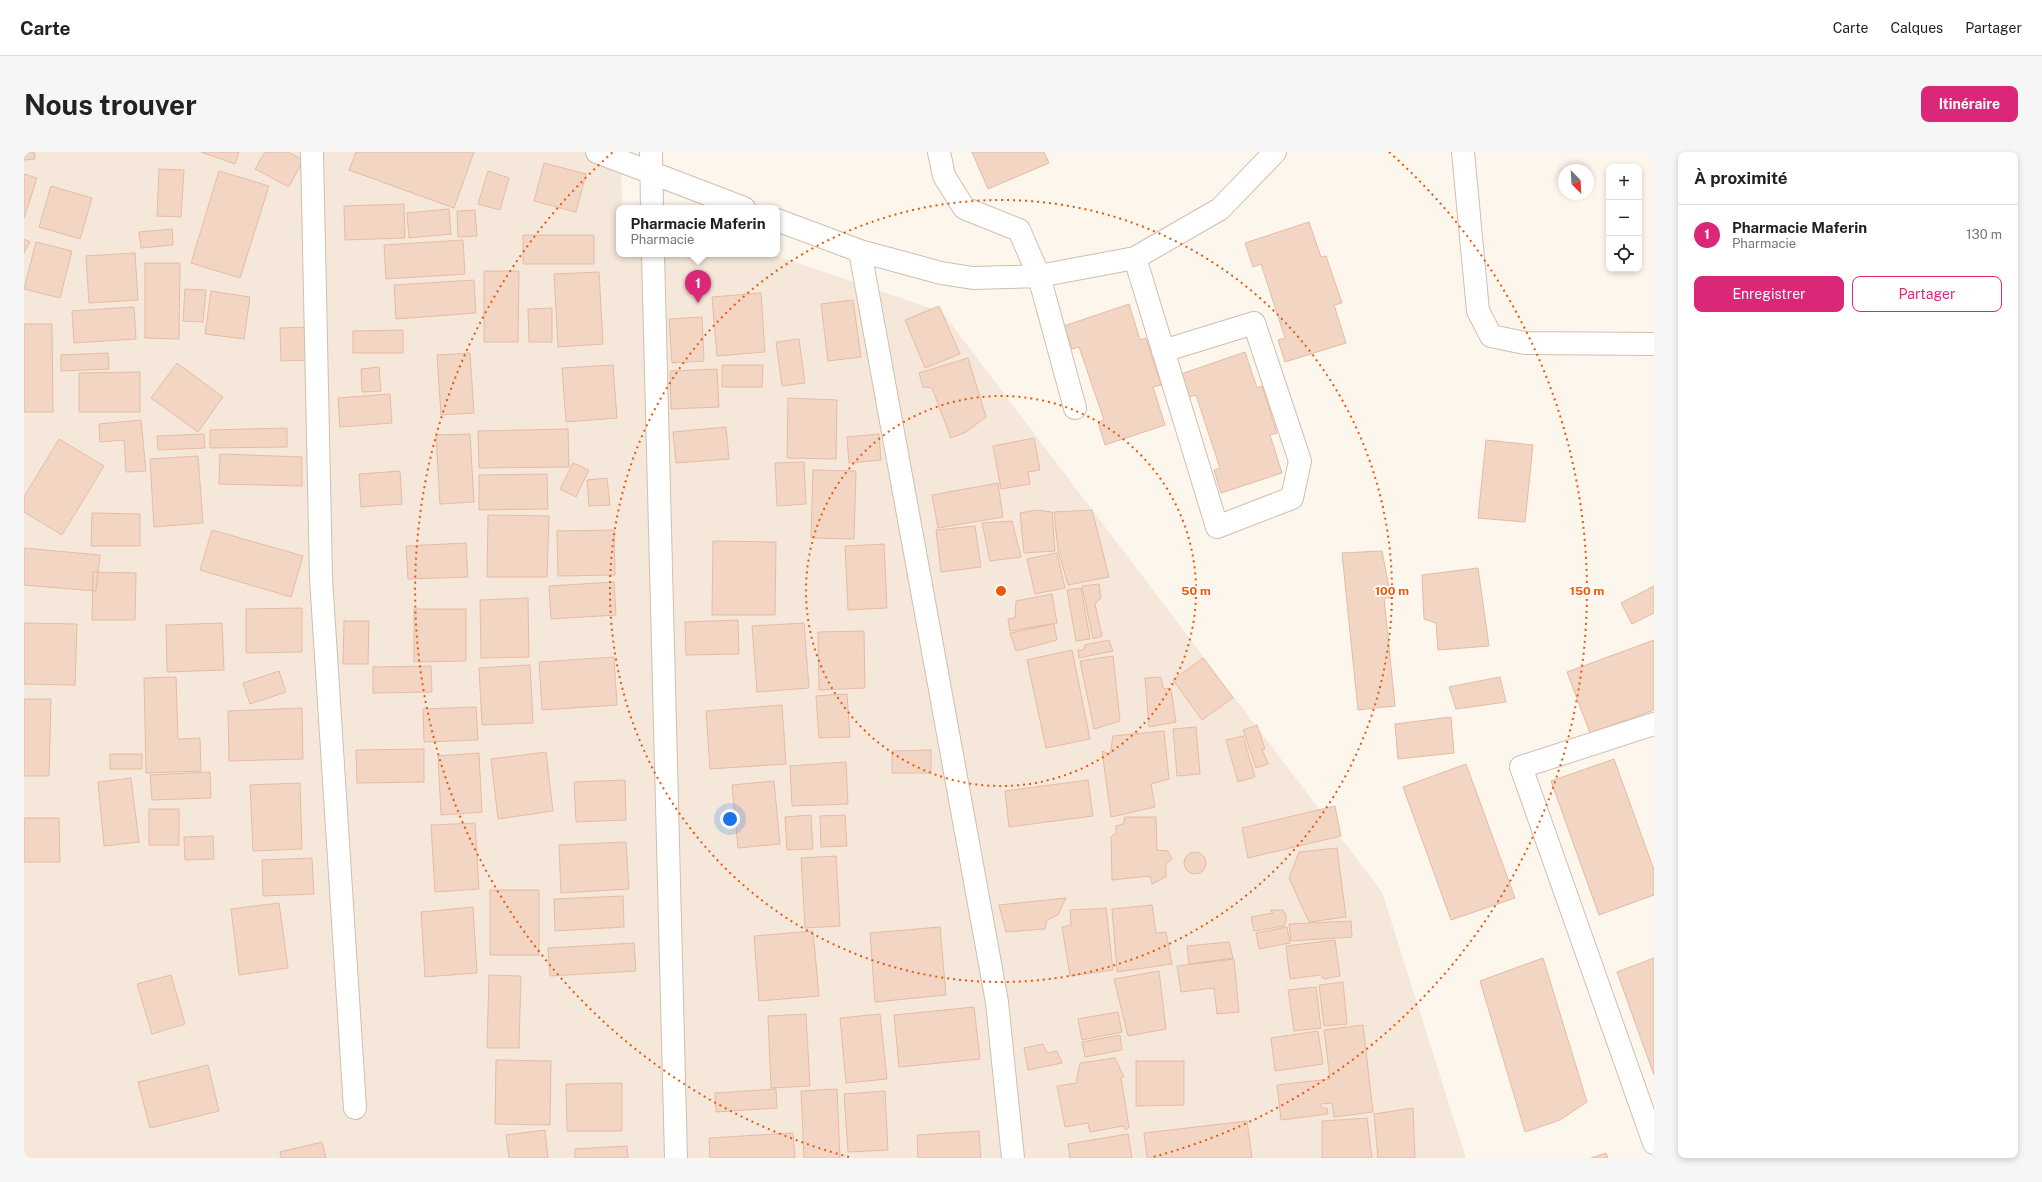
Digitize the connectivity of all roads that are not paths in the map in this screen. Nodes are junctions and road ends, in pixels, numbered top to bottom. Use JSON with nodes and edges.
{"nodes":[{"id":1,"x":312,"y":152,"type":"edge"},
{"id":2,"x":597,"y":152,"type":"edge"},
{"id":3,"x":651,"y":152,"type":"edge"},
{"id":4,"x":939,"y":152,"type":"edge"},
{"id":5,"x":1275,"y":152,"type":"edge"},
{"id":6,"x":1463,"y":152,"type":"edge"},
{"id":7,"x":651,"y":173,"type":"junction"},
{"id":8,"x":652,"y":205,"type":"edge"},
{"id":9,"x":736,"y":205,"type":"edge"},
{"id":10,"x":780,"y":221,"type":"edge"},
{"id":11,"x":860,"y":251,"type":"junction"},
{"id":12,"x":653,"y":257,"type":"edge"},
{"id":13,"x":1135,"y":258,"type":"junction"},
{"id":14,"x":1039,"y":276,"type":"junction"},
{"id":15,"x":1654,"y":344,"type":"edge"},
{"id":16,"x":1163,"y":351,"type":"junction"},
{"id":17,"x":1074,"y":408,"type":"dead end"},
{"id":18,"x":1654,"y":724,"type":"edge"},
{"id":19,"x":355,"y":1108,"type":"dead end"},
{"id":20,"x":1654,"y":1141,"type":"edge"},
{"id":21,"x":676,"y":1158,"type":"edge"},
{"id":22,"x":1013,"y":1158,"type":"edge"}],
"edges":[{"from":1,"to":19,"type":"street"},
{"from":2,"to":7,"type":"street"},
{"from":3,"to":7,"type":"street"},
{"from":4,"to":14,"type":"street"},
{"from":5,"to":13,"type":"street"},
{"from":6,"to":15,"type":"street"},
{"from":7,"to":8,"type":"street"},
{"from":7,"to":9,"type":"street"},
{"from":10,"to":11,"type":"street"},
{"from":11,"to":14,"type":"street"},
{"from":11,"to":22,"type":"street"},
{"from":12,"to":21,"type":"street"},
{"from":13,"to":14,"type":"street"},
{"from":13,"to":16,"type":"street"},
{"from":14,"to":17,"type":"street"},
{"from":16,"to":16,"type":"street"},
{"from":18,"to":20,"type":"street"}]}
